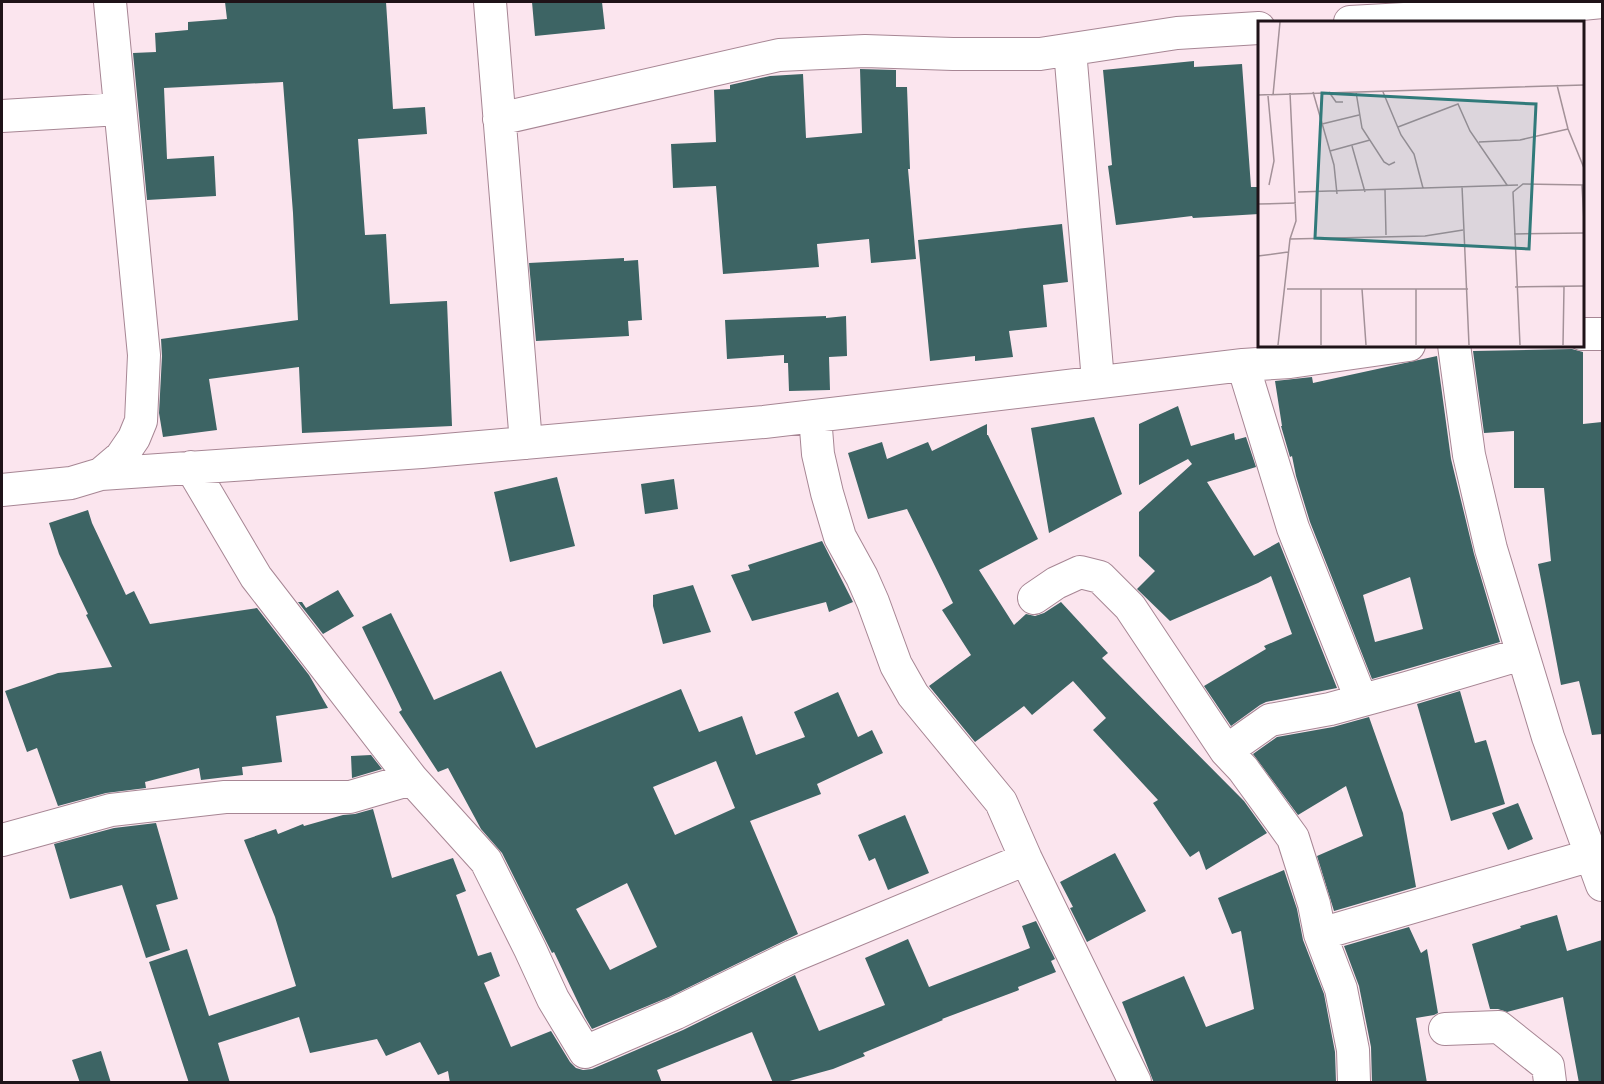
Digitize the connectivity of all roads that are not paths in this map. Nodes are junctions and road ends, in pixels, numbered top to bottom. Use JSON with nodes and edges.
{"nodes":[{"id":1,"x":110,"y":2,"type":"edge"},
{"id":2,"x":490,"y":2,"type":"edge"},
{"id":3,"x":1602,"y":2,"type":"edge"},
{"id":4,"x":1459,"y":19,"type":"edge"},
{"id":5,"x":1386,"y":21,"type":"edge"},
{"id":6,"x":1258,"y":28,"type":"edge"},
{"id":7,"x":1070,"y":50,"type":"junction"},
{"id":8,"x":120,"y":109,"type":"junction"},
{"id":9,"x":2,"y":116,"type":"edge"},
{"id":10,"x":499,"y":119,"type":"junction"},
{"id":11,"x":1583,"y":334,"type":"edge"},
{"id":12,"x":1602,"y":334,"type":"edge"},
{"id":13,"x":1402,"y":346,"type":"edge"},
{"id":14,"x":1454,"y":346,"type":"edge"},
{"id":15,"x":1243,"y":365,"type":"junction"},
{"id":16,"x":1098,"y":381,"type":"junction"},
{"id":17,"x":815,"y":416,"type":"junction"},
{"id":18,"x":526,"y":443,"type":"junction"},
{"id":19,"x":191,"y":467,"type":"junction"},
{"id":20,"x":101,"y":474,"type":"junction"},
{"id":21,"x":2,"y":490,"type":"edge"},
{"id":22,"x":1034,"y":598,"type":"dead end"},
{"id":23,"x":1522,"y":654,"type":"junction"},
{"id":24,"x":1361,"y":699,"type":"junction"},
{"id":25,"x":1226,"y":751,"type":"junction"},
{"id":26,"x":412,"y":779,"type":"junction"},
{"id":27,"x":2,"y":840,"type":"edge"},
{"id":28,"x":1592,"y":855,"type":"junction"},
{"id":29,"x":1026,"y":859,"type":"junction"},
{"id":30,"x":1602,"y":885,"type":"edge"},
{"id":31,"x":1320,"y":934,"type":"junction"},
{"id":32,"x":1445,"y":1029,"type":"dead end"},
{"id":33,"x":1135,"y":1083,"type":"edge"},
{"id":34,"x":1354,"y":1083,"type":"edge"},
{"id":35,"x":1550,"y":1083,"type":"edge"}],
"edges":[{"from":1,"to":8,"type":"street"},
{"from":2,"to":10,"type":"street"},
{"from":3,"to":4,"type":"street"},
{"from":4,"to":5,"type":"street"},
{"from":6,"to":7,"type":"street"},
{"from":7,"to":10,"type":"street"},
{"from":7,"to":16,"type":"street"},
{"from":8,"to":9,"type":"street"},
{"from":8,"to":20,"type":"street"},
{"from":10,"to":18,"type":"street"},
{"from":11,"to":12,"type":"street"},
{"from":13,"to":15,"type":"street"},
{"from":14,"to":23,"type":"street"},
{"from":15,"to":16,"type":"street"},
{"from":15,"to":24,"type":"street"},
{"from":16,"to":17,"type":"street"},
{"from":17,"to":18,"type":"street"},
{"from":17,"to":29,"type":"street"},
{"from":18,"to":19,"type":"street"},
{"from":19,"to":20,"type":"street"},
{"from":19,"to":26,"type":"street"},
{"from":20,"to":21,"type":"street"},
{"from":22,"to":25,"type":"street"},
{"from":23,"to":24,"type":"street"},
{"from":23,"to":28,"type":"street"},
{"from":24,"to":25,"type":"street"},
{"from":25,"to":31,"type":"street"},
{"from":26,"to":27,"type":"street"},
{"from":26,"to":29,"type":"street"},
{"from":28,"to":30,"type":"street"},
{"from":28,"to":31,"type":"street"},
{"from":29,"to":33,"type":"street"},
{"from":31,"to":34,"type":"street"},
{"from":32,"to":35,"type":"street"}]}
